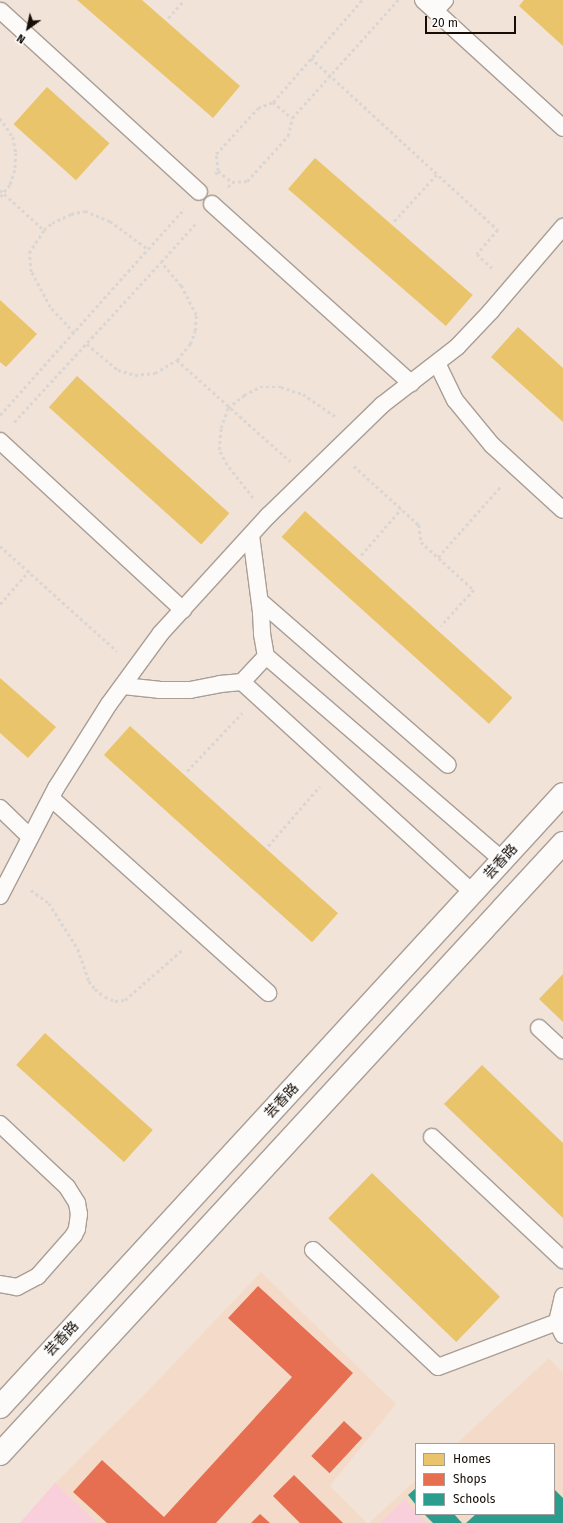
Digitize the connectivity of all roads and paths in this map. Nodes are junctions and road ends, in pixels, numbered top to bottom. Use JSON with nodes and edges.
{"nodes":[{"id":1,"x":184,"y":0,"type":"edge"},
{"id":2,"x":398,"y":0,"type":"edge"},
{"id":3,"x":423,"y":0,"type":"edge"},
{"id":4,"x":440,"y":5,"type":"edge"},
{"id":5,"x":4,"y":8,"type":"edge"},
{"id":6,"x":168,"y":18,"type":"dead end"},
{"id":7,"x":312,"y":58,"type":"dead end"},
{"id":8,"x":330,"y":76,"type":"junction"},
{"id":9,"x":273,"y":102,"type":"dead end"},
{"id":10,"x":0,"y":118,"type":"edge"},
{"id":11,"x":292,"y":118,"type":"junction"},
{"id":12,"x":563,"y":128,"type":"edge"},
{"id":13,"x":218,"y":171,"type":"dead end"},
{"id":14,"x":437,"y":174,"type":"junction"},
{"id":15,"x":232,"y":182,"type":"junction"},
{"id":16,"x":0,"y":190,"type":"edge"},
{"id":17,"x":199,"y":192,"type":"dead end"},
{"id":18,"x":5,"y":194,"type":"junction"},
{"id":19,"x":0,"y":198,"type":"edge"},
{"id":20,"x":212,"y":204,"type":"junction"},
{"id":21,"x":394,"y":221,"type":"dead end"},
{"id":22,"x":563,"y":227,"type":"edge"},
{"id":23,"x":44,"y":230,"type":"dead end"},
{"id":24,"x":148,"y":249,"type":"dead end"},
{"id":25,"x":162,"y":262,"type":"junction"},
{"id":26,"x":512,"y":287,"type":"junction"},
{"id":27,"x":87,"y":344,"type":"junction"},
{"id":28,"x":177,"y":360,"type":"junction"},
{"id":29,"x":437,"y":363,"type":"junction"},
{"id":30,"x":411,"y":384,"type":"junction"},
{"id":31,"x":228,"y":408,"type":"junction"},
{"id":32,"x":0,"y":416,"type":"edge"},
{"id":33,"x":10,"y":426,"type":"dead end"},
{"id":34,"x":355,"y":432,"type":"junction"},
{"id":35,"x":0,"y":441,"type":"edge"},
{"id":36,"x":336,"y":450,"type":"junction"},
{"id":37,"x":517,"y":468,"type":"junction"},
{"id":38,"x":308,"y":477,"type":"junction"},
{"id":39,"x":400,"y":509,"type":"junction"},
{"id":40,"x":563,"y":510,"type":"edge"},
{"id":41,"x":268,"y":516,"type":"junction"},
{"id":42,"x":251,"y":535,"type":"junction"},
{"id":43,"x":0,"y":546,"type":"edge"},
{"id":44,"x":361,"y":555,"type":"dead end"},
{"id":45,"x":438,"y":557,"type":"junction"},
{"id":46,"x":29,"y":571,"type":"junction"},
{"id":47,"x":260,"y":601,"type":"junction"},
{"id":48,"x":0,"y":604,"type":"edge"},
{"id":49,"x":183,"y":610,"type":"junction"},
{"id":50,"x":442,"y":626,"type":"dead end"},
{"id":51,"x":266,"y":656,"type":"junction"},
{"id":52,"x":136,"y":668,"type":"junction"},
{"id":53,"x":242,"y":682,"type":"junction"},
{"id":54,"x":123,"y":686,"type":"junction"},
{"id":55,"x":258,"y":696,"type":"junction"},
{"id":56,"x":448,"y":765,"type":"dead end"},
{"id":57,"x":336,"y":768,"type":"junction"},
{"id":58,"x":187,"y":771,"type":"dead end"},
{"id":59,"x":563,"y":794,"type":"edge"},
{"id":60,"x":51,"y":798,"type":"junction"},
{"id":61,"x":0,"y":808,"type":"edge"},
{"id":62,"x":30,"y":837,"type":"junction"},
{"id":63,"x":563,"y":843,"type":"edge"},
{"id":64,"x":268,"y":846,"type":"dead end"},
{"id":65,"x":502,"y":860,"type":"junction"},
{"id":66,"x":11,"y":876,"type":"junction"},
{"id":67,"x":473,"y":893,"type":"junction"},
{"id":68,"x":0,"y":896,"type":"edge"},
{"id":69,"x":202,"y":934,"type":"junction"},
{"id":70,"x":268,"y":993,"type":"dead end"},
{"id":71,"x":539,"y":1028,"type":"dead end"},
{"id":72,"x":563,"y":1050,"type":"edge"},
{"id":73,"x":0,"y":1124,"type":"edge"},
{"id":74,"x":432,"y":1137,"type":"dead end"},
{"id":75,"x":313,"y":1250,"type":"dead end"},
{"id":76,"x":563,"y":1260,"type":"edge"},
{"id":77,"x":0,"y":1284,"type":"edge"},
{"id":78,"x":563,"y":1296,"type":"edge"},
{"id":79,"x":560,"y":1328,"type":"edge"},
{"id":80,"x":0,"y":1407,"type":"edge"},
{"id":81,"x":0,"y":1454,"type":"edge"}],
"edges":[{"from":1,"to":6,"type":"path"},
{"from":2,"to":8,"type":"path"},
{"from":3,"to":4,"type":"lane"},
{"from":4,"to":12,"type":"lane"},
{"from":5,"to":17,"type":"lane"},
{"from":7,"to":8,"type":"path"},
{"from":8,"to":11,"type":"path"},
{"from":8,"to":14,"type":"path"},
{"from":9,"to":11,"type":"path"},
{"from":10,"to":18,"type":"path"},
{"from":11,"to":15,"type":"path"},
{"from":13,"to":15,"type":"path"},
{"from":14,"to":21,"type":"path"},
{"from":14,"to":26,"type":"path"},
{"from":15,"to":20,"type":"path"},
{"from":16,"to":18,"type":"path"},
{"from":18,"to":19,"type":"path"},
{"from":18,"to":23,"type":"path"},
{"from":20,"to":25,"type":"path"},
{"from":20,"to":30,"type":"lane"},
{"from":22,"to":26,"type":"lane"},
{"from":24,"to":32,"type":"path"},
{"from":25,"to":27,"type":"path"},
{"from":25,"to":28,"type":"path"},
{"from":26,"to":29,"type":"lane"},
{"from":27,"to":28,"type":"path"},
{"from":27,"to":33,"type":"path"},
{"from":28,"to":31,"type":"path"},
{"from":29,"to":30,"type":"lane"},
{"from":29,"to":37,"type":"lane"},
{"from":30,"to":34,"type":"lane"},
{"from":31,"to":34,"type":"path"},
{"from":31,"to":38,"type":"path"},
{"from":31,"to":41,"type":"path"},
{"from":34,"to":36,"type":"lane"},
{"from":35,"to":49,"type":"lane"},
{"from":36,"to":38,"type":"lane"},
{"from":36,"to":39,"type":"path"},
{"from":37,"to":40,"type":"lane"},
{"from":37,"to":45,"type":"path"},
{"from":38,"to":41,"type":"lane"},
{"from":39,"to":44,"type":"path"},
{"from":39,"to":45,"type":"path"},
{"from":41,"to":42,"type":"lane"},
{"from":42,"to":47,"type":"lane"},
{"from":42,"to":49,"type":"lane"},
{"from":43,"to":46,"type":"path"},
{"from":45,"to":50,"type":"path"},
{"from":46,"to":48,"type":"path"},
{"from":46,"to":52,"type":"path"},
{"from":47,"to":51,"type":"lane"},
{"from":47,"to":56,"type":"lane"},
{"from":49,"to":52,"type":"lane"},
{"from":51,"to":53,"type":"lane"},
{"from":51,"to":65,"type":"lane"},
{"from":52,"to":54,"type":"lane"},
{"from":53,"to":54,"type":"lane"},
{"from":53,"to":55,"type":"lane"},
{"from":54,"to":60,"type":"lane"},
{"from":55,"to":57,"type":"lane"},
{"from":55,"to":58,"type":"path"},
{"from":57,"to":64,"type":"path"},
{"from":57,"to":67,"type":"lane"},
{"from":59,"to":65,"type":"street","name":"芸香路"},
{"from":60,"to":62,"type":"lane"},
{"from":60,"to":69,"type":"lane"},
{"from":61,"to":62,"type":"lane"},
{"from":62,"to":66,"type":"lane"},
{"from":63,"to":81,"type":"street"},
{"from":65,"to":67,"type":"street","name":"芸香路"},
{"from":66,"to":68,"type":"lane"},
{"from":66,"to":69,"type":"path"},
{"from":67,"to":80,"type":"street","name":"芸香路"},
{"from":69,"to":70,"type":"lane"},
{"from":71,"to":72,"type":"lane"},
{"from":73,"to":77,"type":"lane"},
{"from":74,"to":76,"type":"lane"},
{"from":75,"to":79,"type":"lane"},
{"from":78,"to":79,"type":"lane"}]}
